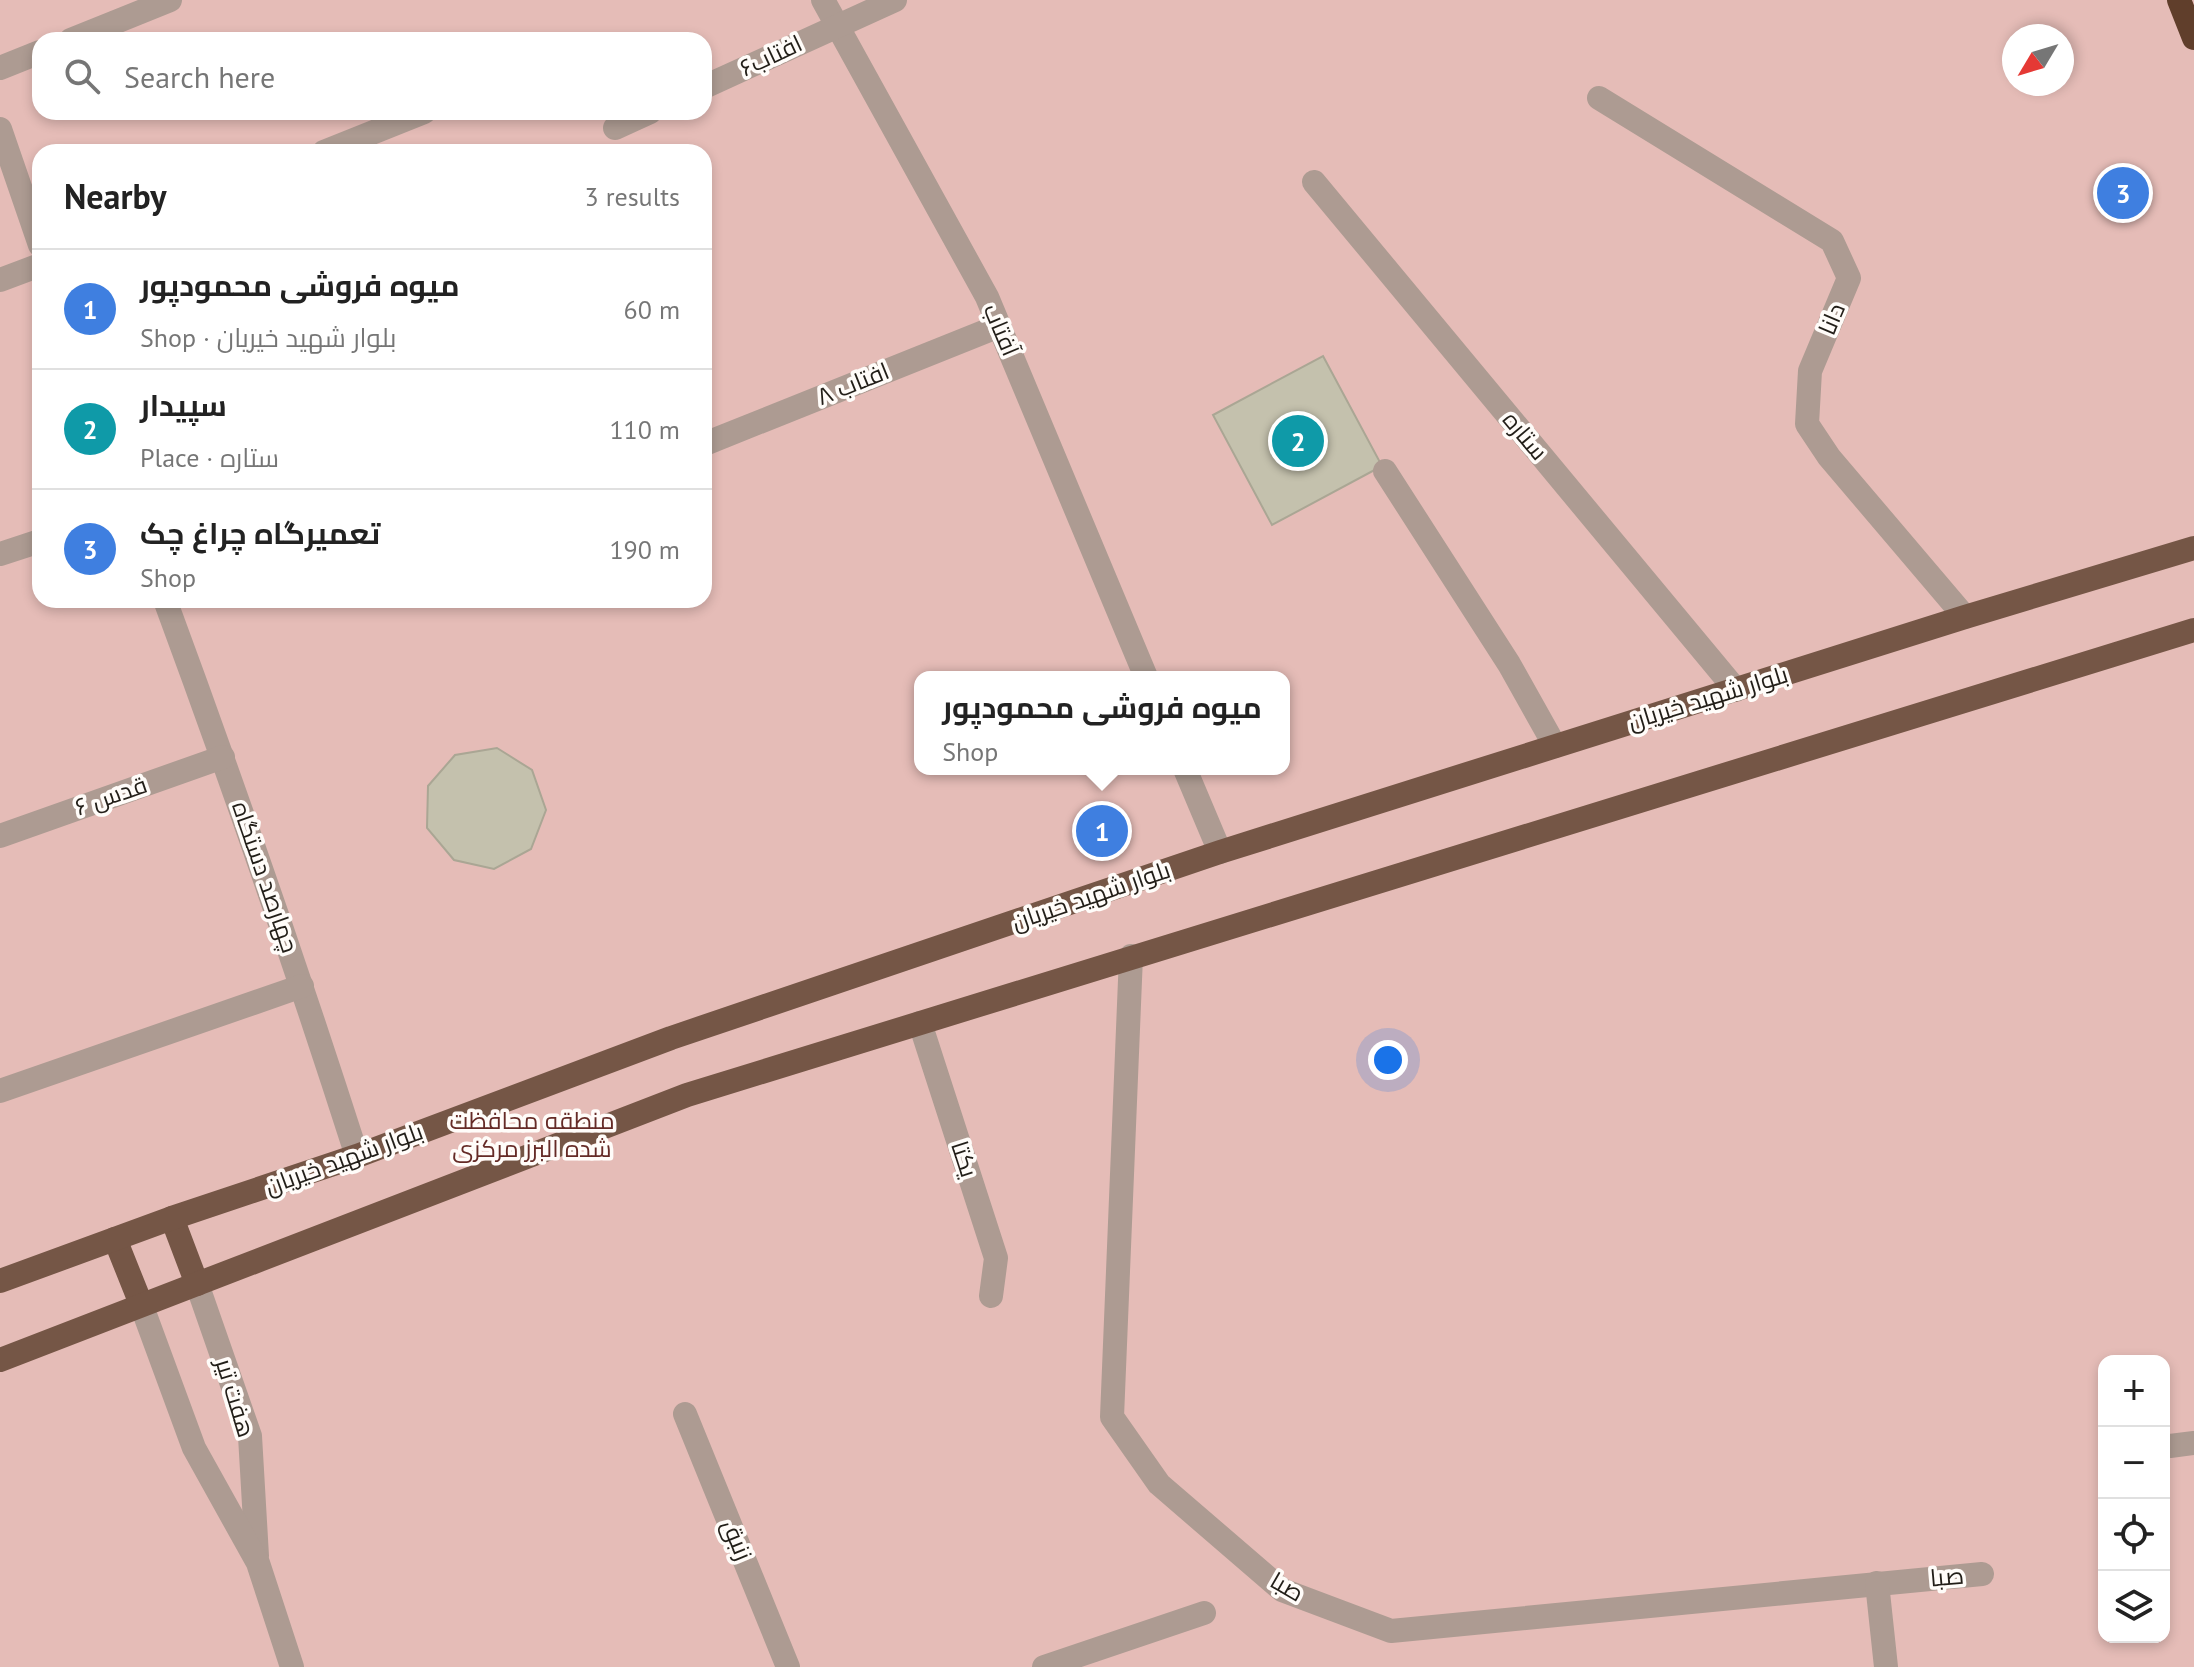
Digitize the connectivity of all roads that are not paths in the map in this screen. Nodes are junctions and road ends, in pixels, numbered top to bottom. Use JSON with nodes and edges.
{"nodes":[{"id":1,"x":170,"y":0,"type":"edge"},
{"id":2,"x":823,"y":0,"type":"edge"},
{"id":3,"x":895,"y":0,"type":"edge"},
{"id":4,"x":2179,"y":0,"type":"edge"},
{"id":5,"x":839,"y":26,"type":"junction"},
{"id":6,"x":91,"y":32,"type":"edge"},
{"id":7,"x":2194,"y":38,"type":"edge"},
{"id":8,"x":32,"y":55,"type":"edge"},
{"id":9,"x":0,"y":68,"type":"edge"},
{"id":10,"x":712,"y":83,"type":"edge"},
{"id":11,"x":1599,"y":98,"type":"dead end"},
{"id":12,"x":404,"y":120,"type":"edge"},
{"id":13,"x":632,"y":120,"type":"edge"},
{"id":14,"x":615,"y":128,"type":"dead end"},
{"id":15,"x":0,"y":129,"type":"edge"},
{"id":16,"x":344,"y":144,"type":"edge"},
{"id":17,"x":1314,"y":182,"type":"dead end"},
{"id":18,"x":32,"y":222,"type":"edge"},
{"id":19,"x":32,"y":268,"type":"edge"},
{"id":20,"x":0,"y":280,"type":"edge"},
{"id":21,"x":999,"y":326,"type":"junction"},
{"id":22,"x":712,"y":441,"type":"edge"},
{"id":23,"x":1385,"y":471,"type":"dead end"},
{"id":24,"x":32,"y":544,"type":"edge"},
{"id":25,"x":2194,"y":548,"type":"edge"},
{"id":26,"x":0,"y":554,"type":"edge"},
{"id":27,"x":168,"y":608,"type":"edge"},
{"id":28,"x":1965,"y":617,"type":"junction"},
{"id":29,"x":2194,"y":630,"type":"edge"},
{"id":30,"x":1143,"y":671,"type":"edge"},
{"id":31,"x":1736,"y":690,"type":"junction"},
{"id":32,"x":1555,"y":746,"type":"junction"},
{"id":33,"x":223,"y":757,"type":"junction"},
{"id":34,"x":1188,"y":775,"type":"edge"},
{"id":35,"x":0,"y":836,"type":"edge"},
{"id":36,"x":1220,"y":852,"type":"junction"},
{"id":37,"x":1131,"y":956,"type":"junction"},
{"id":38,"x":302,"y":986,"type":"junction"},
{"id":39,"x":920,"y":1023,"type":"junction"},
{"id":40,"x":0,"y":1091,"type":"edge"},
{"id":41,"x":357,"y":1156,"type":"junction"},
{"id":42,"x":172,"y":1218,"type":"junction"},
{"id":43,"x":115,"y":1239,"type":"junction"},
{"id":44,"x":0,"y":1281,"type":"edge"},
{"id":45,"x":197,"y":1284,"type":"junction"},
{"id":46,"x":991,"y":1296,"type":"dead end"},
{"id":47,"x":141,"y":1304,"type":"junction"},
{"id":48,"x":0,"y":1360,"type":"edge"},
{"id":49,"x":685,"y":1414,"type":"dead end"},
{"id":50,"x":258,"y":1563,"type":"junction"},
{"id":51,"x":1982,"y":1574,"type":"dead end"},
{"id":52,"x":1877,"y":1583,"type":"junction"},
{"id":53,"x":1204,"y":1613,"type":"dead end"},
{"id":54,"x":292,"y":1667,"type":"edge"},
{"id":55,"x":788,"y":1667,"type":"edge"},
{"id":56,"x":1044,"y":1667,"type":"edge"},
{"id":57,"x":1886,"y":1667,"type":"edge"}],
"edges":[{"from":1,"to":6,"type":"street"},
{"from":2,"to":5,"type":"street","name":"آفتاب"},
{"from":3,"to":5,"type":"street","name":"افتاب۶"},
{"from":4,"to":7,"type":"highway"},
{"from":5,"to":10,"type":"street","name":"افتاب۶"},
{"from":5,"to":21,"type":"street","name":"آفتاب"},
{"from":8,"to":9,"type":"street"},
{"from":11,"to":28,"type":"street","name":"دانا"},
{"from":12,"to":16,"type":"street"},
{"from":13,"to":14,"type":"street"},
{"from":15,"to":18,"type":"street"},
{"from":17,"to":31,"type":"street","name":"ستاره"},
{"from":19,"to":20,"type":"street"},
{"from":21,"to":22,"type":"street","name":"افتاب ۸"},
{"from":21,"to":30,"type":"street","name":"آفتاب"},
{"from":23,"to":32,"type":"street"},
{"from":24,"to":26,"type":"street"},
{"from":25,"to":28,"type":"main road","name":"بلوار شهید خیریان"},
{"from":27,"to":33,"type":"street","name":"چهارصد دستگاه"},
{"from":28,"to":31,"type":"main road","name":"بلوار شهید خیریان"},
{"from":29,"to":37,"type":"main road"},
{"from":31,"to":32,"type":"main road","name":"بلوار شهید خیریان"},
{"from":32,"to":36,"type":"main road","name":"بلوار شهید خیریان"},
{"from":33,"to":35,"type":"street","name":"قدس ۶"},
{"from":33,"to":38,"type":"street","name":"چهارصد دستگاه"},
{"from":34,"to":36,"type":"street"},
{"from":36,"to":41,"type":"main road","name":"بلوار شهید خیریان"},
{"from":37,"to":39,"type":"main road"},
{"from":37,"to":52,"type":"street","name":"صبا"},
{"from":38,"to":40,"type":"street"},
{"from":38,"to":41,"type":"street","name":"چهارصد دستگاه"},
{"from":39,"to":45,"type":"main road"},
{"from":39,"to":46,"type":"street","name":"یکتا"},
{"from":41,"to":42,"type":"main road","name":"بلوار شهید خیریان"},
{"from":42,"to":43,"type":"main road","name":"بلوار شهید خیریان"},
{"from":42,"to":45,"type":"main road"},
{"from":43,"to":44,"type":"main road","name":"بلوار شهید خیریان"},
{"from":43,"to":47,"type":"main road"},
{"from":45,"to":47,"type":"main road"},
{"from":45,"to":50,"type":"street","name":"هفت تیر"},
{"from":47,"to":48,"type":"main road"},
{"from":47,"to":50,"type":"street","name":"هفت تیر"},
{"from":49,"to":55,"type":"street","name":"زنبق"},
{"from":50,"to":54,"type":"street","name":"هفت تیر"},
{"from":51,"to":52,"type":"street","name":"صبا"},
{"from":52,"to":57,"type":"street"},
{"from":53,"to":56,"type":"street"}]}
